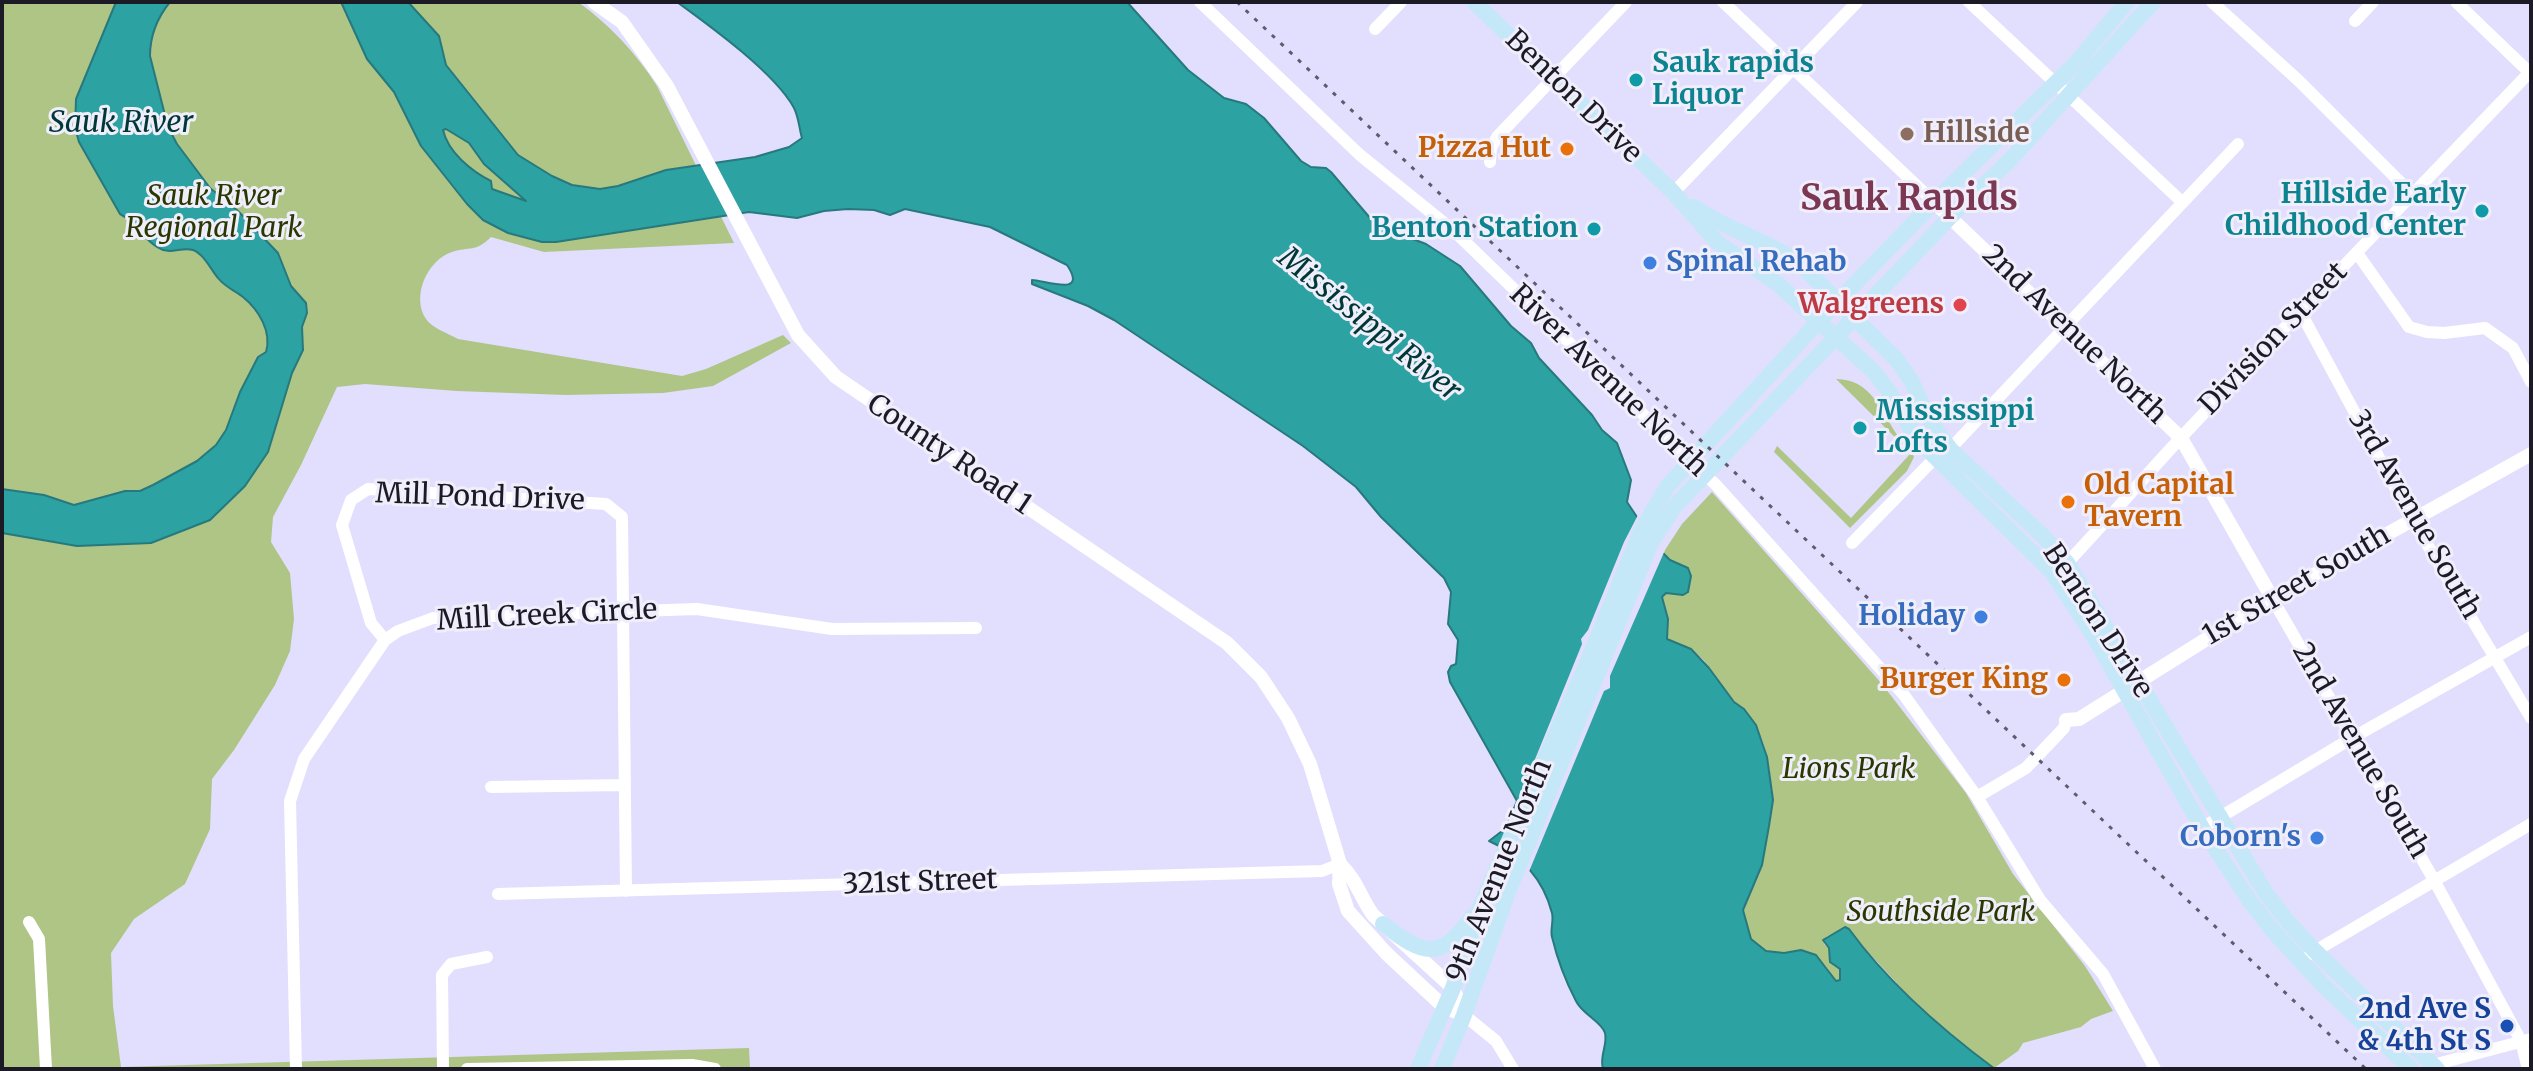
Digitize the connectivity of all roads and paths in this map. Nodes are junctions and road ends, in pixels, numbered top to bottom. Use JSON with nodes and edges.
{"nodes":[{"id":1,"x":594,"y":2,"type":"edge"},
{"id":2,"x":1200,"y":2,"type":"edge"},
{"id":3,"x":1401,"y":2,"type":"edge"},
{"id":4,"x":1474,"y":2,"type":"edge"},
{"id":5,"x":1626,"y":2,"type":"edge"},
{"id":6,"x":1723,"y":2,"type":"edge"},
{"id":7,"x":1857,"y":2,"type":"edge"},
{"id":8,"x":1969,"y":2,"type":"edge"},
{"id":9,"x":2127,"y":2,"type":"edge"},
{"id":10,"x":2153,"y":2,"type":"edge"},
{"id":11,"x":2212,"y":2,"type":"edge"},
{"id":12,"x":2373,"y":2,"type":"edge"},
{"id":13,"x":2456,"y":2,"type":"edge"},
{"id":14,"x":2355,"y":21,"type":"dead end"},
{"id":15,"x":1375,"y":29,"type":"dead end"},
{"id":16,"x":1794,"y":70,"type":"junction"},
{"id":17,"x":2531,"y":73,"type":"edge"},
{"id":18,"x":1554,"y":79,"type":"junction"},
{"id":19,"x":2056,"y":84,"type":"junction"},
{"id":20,"x":2070,"y":95,"type":"junction"},
{"id":21,"x":2238,"y":144,"type":"dead end"},
{"id":22,"x":1490,"y":162,"type":"dead end"},
{"id":23,"x":1673,"y":193,"type":"junction"},
{"id":24,"x":2413,"y":195,"type":"junction"},
{"id":25,"x":1934,"y":202,"type":"junction"},
{"id":26,"x":2182,"y":202,"type":"junction"},
{"id":27,"x":1950,"y":217,"type":"junction"},
{"id":28,"x":2357,"y":253,"type":"junction"},
{"id":29,"x":1838,"y":301,"type":"junction"},
{"id":30,"x":2300,"y":311,"type":"junction"},
{"id":31,"x":1854,"y":318,"type":"junction"},
{"id":32,"x":1817,"y":323,"type":"junction"},
{"id":33,"x":2066,"y":327,"type":"junction"},
{"id":34,"x":1836,"y":337,"type":"junction"},
{"id":35,"x":2531,"y":382,"type":"edge"},
{"id":36,"x":2181,"y":438,"type":"junction"},
{"id":37,"x":1950,"y":449,"type":"junction"},
{"id":38,"x":2531,"y":454,"type":"edge"},
{"id":39,"x":1935,"y":458,"type":"junction"},
{"id":40,"x":2412,"y":519,"type":"junction"},
{"id":41,"x":1852,"y":543,"type":"dead end"},
{"id":42,"x":2060,"y":568,"type":"junction"},
{"id":43,"x":2272,"y":598,"type":"junction"},
{"id":44,"x":623,"y":613,"type":"junction"},
{"id":45,"x":976,"y":628,"type":"dead end"},
{"id":46,"x":2531,"y":637,"type":"edge"},
{"id":47,"x":385,"y":640,"type":"junction"},
{"id":48,"x":2496,"y":656,"type":"junction"},
{"id":49,"x":2131,"y":686,"type":"junction"},
{"id":50,"x":2531,"y":718,"type":"edge"},
{"id":51,"x":2066,"y":720,"type":"joint"},
{"id":52,"x":2352,"y":738,"type":"junction"},
{"id":53,"x":624,"y":785,"type":"junction"},
{"id":54,"x":491,"y":787,"type":"dead end"},
{"id":55,"x":1977,"y":797,"type":"junction"},
{"id":56,"x":2219,"y":819,"type":"junction"},
{"id":57,"x":2531,"y":824,"type":"edge"},
{"id":58,"x":2202,"y":828,"type":"junction"},
{"id":59,"x":1340,"y":864,"type":"junction"},
{"id":60,"x":2434,"y":880,"type":"junction"},
{"id":61,"x":626,"y":891,"type":"junction"},
{"id":62,"x":498,"y":894,"type":"dead end"},
{"id":63,"x":1482,"y":902,"type":"junction"},
{"id":64,"x":29,"y":922,"type":"dead end"},
{"id":65,"x":1383,"y":924,"type":"junction"},
{"id":66,"x":2308,"y":956,"type":"junction"},
{"id":67,"x":487,"y":957,"type":"dead end"},
{"id":68,"x":1453,"y":988,"type":"junction"},
{"id":69,"x":1444,"y":1007,"type":"junction"},
{"id":70,"x":1464,"y":1015,"type":"junction"},
{"id":71,"x":2526,"y":1040,"type":"edge"},
{"id":72,"x":2435,"y":1067,"type":"edge"},
{"id":73,"x":46,"y":1069,"type":"edge"},
{"id":74,"x":296,"y":1069,"type":"edge"},
{"id":75,"x":443,"y":1069,"type":"edge"},
{"id":76,"x":467,"y":1069,"type":"edge"},
{"id":77,"x":715,"y":1069,"type":"edge"},
{"id":78,"x":1418,"y":1069,"type":"edge"},
{"id":79,"x":1442,"y":1069,"type":"edge"},
{"id":80,"x":1513,"y":1069,"type":"edge"},
{"id":81,"x":2155,"y":1069,"type":"edge"},
{"id":82,"x":2411,"y":1069,"type":"edge"},
{"id":83,"x":2528,"y":1069,"type":"edge"}],
"edges":[{"from":1,"to":59,"type":"street","name":"County Road 1"},
{"from":2,"to":55,"type":"street","name":"River Avenue North"},
{"from":3,"to":15,"type":"street"},
{"from":4,"to":18,"type":"main road","name":"Benton Drive"},
{"from":5,"to":18,"type":"street"},
{"from":6,"to":16,"type":"street","name":"2nd Avenue North"},
{"from":7,"to":16,"type":"street"},
{"from":8,"to":19,"type":"street"},
{"from":9,"to":19,"type":"main road","name":"9th Avenue North"},
{"from":10,"to":20,"type":"main road","name":"9th Avenue North"},
{"from":11,"to":24,"type":"street"},
{"from":12,"to":14,"type":"street"},
{"from":13,"to":17,"type":"street"},
{"from":16,"to":23,"type":"street"},
{"from":16,"to":25,"type":"street","name":"2nd Avenue North"},
{"from":17,"to":24,"type":"street","name":"Division Street"},
{"from":18,"to":22,"type":"street"},
{"from":18,"to":23,"type":"main road","name":"Benton Drive"},
{"from":19,"to":20,"type":"street"},
{"from":19,"to":25,"type":"main road","name":"9th Avenue North"},
{"from":20,"to":26,"type":"street"},
{"from":20,"to":27,"type":"main road","name":"9th Avenue North"},
{"from":21,"to":26,"type":"street"},
{"from":23,"to":29,"type":"main road","name":"Benton Drive"},
{"from":23,"to":32,"type":"main road","name":"Benton Drive"},
{"from":24,"to":28,"type":"street","name":"Division Street"},
{"from":25,"to":27,"type":"street","name":"2nd Avenue North"},
{"from":25,"to":29,"type":"main road","name":"9th Avenue North"},
{"from":26,"to":33,"type":"street"},
{"from":27,"to":31,"type":"main road","name":"9th Avenue North"},
{"from":27,"to":33,"type":"street","name":"2nd Avenue North"},
{"from":28,"to":30,"type":"street","name":"Division Street"},
{"from":28,"to":35,"type":"street"},
{"from":29,"to":31,"type":"main road","name":"Benton Drive"},
{"from":29,"to":32,"type":"main road","name":"9th Avenue North"},
{"from":30,"to":36,"type":"street","name":"Division Street"},
{"from":30,"to":40,"type":"street","name":"3rd Avenue South"},
{"from":31,"to":34,"type":"main road","name":"9th Avenue North"},
{"from":31,"to":37,"type":"main road","name":"Benton Drive"},
{"from":32,"to":34,"type":"main road","name":"Benton Drive"},
{"from":32,"to":63,"type":"main road","name":"9th Avenue North"},
{"from":33,"to":36,"type":"street","name":"2nd Avenue North"},
{"from":33,"to":37,"type":"street"},
{"from":34,"to":39,"type":"main road","name":"Benton Drive"},
{"from":34,"to":70,"type":"main road","name":"9th Avenue North"},
{"from":36,"to":42,"type":"street","name":"Division Street"},
{"from":36,"to":43,"type":"street","name":"2nd Avenue South"},
{"from":37,"to":39,"type":"street"},
{"from":37,"to":42,"type":"main road","name":"Benton Drive"},
{"from":38,"to":40,"type":"street","name":"1st Street South"},
{"from":39,"to":41,"type":"street"},
{"from":39,"to":42,"type":"main road","name":"Benton Drive"},
{"from":40,"to":43,"type":"street","name":"1st Street South"},
{"from":40,"to":48,"type":"street","name":"3rd Avenue South"},
{"from":42,"to":49,"type":"main road","name":"Benton Drive"},
{"from":43,"to":49,"type":"street","name":"1st Street South"},
{"from":43,"to":52,"type":"street","name":"2nd Avenue South"},
{"from":44,"to":45,"type":"street","name":"Mill Creek Circle"},
{"from":44,"to":47,"type":"street","name":"Mill Creek Circle"},
{"from":44,"to":47,"type":"street","name":"Mill Pond Drive"},
{"from":44,"to":53,"type":"street","name":"Mill Pond Drive"},
{"from":46,"to":48,"type":"street"},
{"from":47,"to":74,"type":"street","name":"Mill Creek Circle"},
{"from":48,"to":50,"type":"street","name":"3rd Avenue South"},
{"from":48,"to":52,"type":"street"},
{"from":49,"to":51,"type":"street","name":"1st Street South"},
{"from":49,"to":56,"type":"main road","name":"Benton Drive"},
{"from":49,"to":58,"type":"main road","name":"Benton Drive"},
{"from":51,"to":55,"type":"street","name":"1st Street South"},
{"from":52,"to":56,"type":"street"},
{"from":52,"to":60,"type":"street","name":"2nd Avenue South"},
{"from":53,"to":54,"type":"street"},
{"from":53,"to":61,"type":"street","name":"Mill Pond Drive"},
{"from":55,"to":81,"type":"street","name":"River Avenue North"},
{"from":56,"to":58,"type":"street"},
{"from":56,"to":66,"type":"main road","name":"Benton Drive"},
{"from":57,"to":60,"type":"street"},
{"from":58,"to":66,"type":"main road","name":"Benton Drive"},
{"from":59,"to":61,"type":"street","name":"321st Street"},
{"from":59,"to":65,"type":"street","name":"County Road 1"},
{"from":59,"to":69,"type":"street","name":"County Road 1"},
{"from":60,"to":66,"type":"street"},
{"from":60,"to":71,"type":"street","name":"2nd Avenue South"},
{"from":61,"to":62,"type":"street","name":"321st Street"},
{"from":63,"to":65,"type":"main road"},
{"from":63,"to":68,"type":"main road","name":"9th Avenue North"},
{"from":64,"to":73,"type":"street"},
{"from":65,"to":68,"type":"street","name":"County Road 1"},
{"from":66,"to":72,"type":"main road","name":"Benton Drive"},
{"from":66,"to":82,"type":"main road","name":"Benton Drive"},
{"from":67,"to":75,"type":"street"},
{"from":68,"to":69,"type":"main road","name":"9th Avenue North"},
{"from":68,"to":70,"type":"street"},
{"from":69,"to":70,"type":"street"},
{"from":69,"to":78,"type":"main road","name":"9th Avenue North"},
{"from":70,"to":79,"type":"main road","name":"9th Avenue North"},
{"from":70,"to":80,"type":"street"},
{"from":71,"to":72,"type":"street"},
{"from":71,"to":83,"type":"street","name":"2nd Avenue South"},
{"from":76,"to":77,"type":"street"}]}
